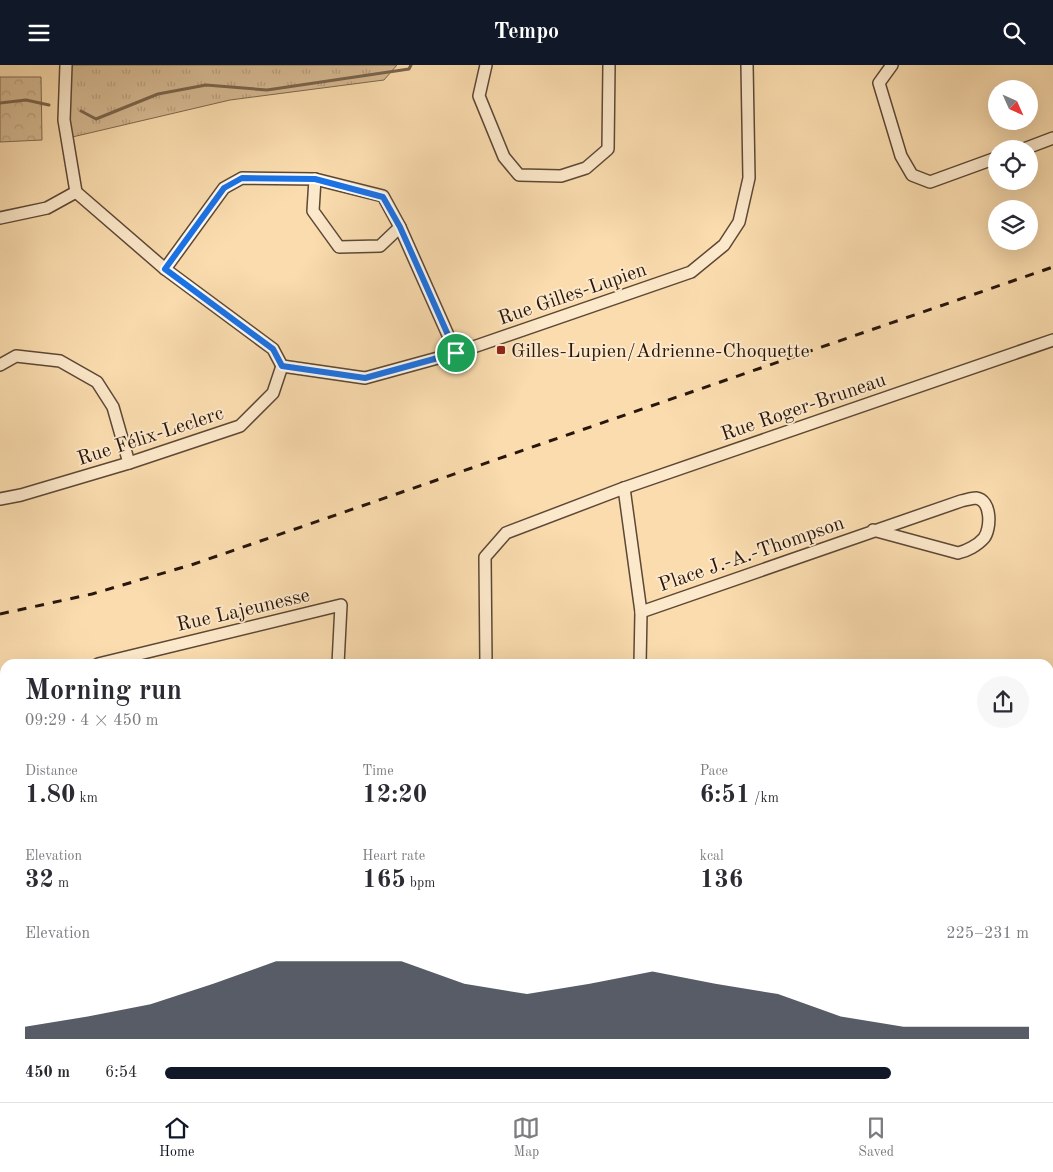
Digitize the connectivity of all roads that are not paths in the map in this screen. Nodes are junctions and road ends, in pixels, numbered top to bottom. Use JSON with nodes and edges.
{"nodes":[{"id":1,"x":66,"y":65,"type":"edge"},
{"id":2,"x":486,"y":65,"type":"edge"},
{"id":3,"x":609,"y":65,"type":"edge"},
{"id":4,"x":747,"y":65,"type":"edge"},
{"id":5,"x":892,"y":65,"type":"edge"},
{"id":6,"x":1053,"y":139,"type":"edge"},
{"id":7,"x":1038,"y":144,"type":"edge"},
{"id":8,"x":988,"y":162,"type":"edge"},
{"id":9,"x":315,"y":179,"type":"junction"},
{"id":10,"x":76,"y":192,"type":"junction"},
{"id":11,"x":0,"y":218,"type":"edge"},
{"id":12,"x":400,"y":227,"type":"junction"},
{"id":13,"x":165,"y":269,"type":"junction"},
{"id":14,"x":1053,"y":340,"type":"edge"},
{"id":15,"x":456,"y":353,"type":"junction"},
{"id":16,"x":0,"y":365,"type":"edge"},
{"id":17,"x":282,"y":366,"type":"junction"},
{"id":18,"x":129,"y":463,"type":"junction"},
{"id":19,"x":624,"y":488,"type":"junction"},
{"id":20,"x":0,"y":499,"type":"edge"},
{"id":21,"x":873,"y":530,"type":"junction"},
{"id":22,"x":641,"y":612,"type":"junction"},
{"id":23,"x":119,"y":659,"type":"edge"},
{"id":24,"x":338,"y":659,"type":"edge"},
{"id":25,"x":486,"y":659,"type":"edge"},
{"id":26,"x":640,"y":659,"type":"edge"}],
"edges":[{"from":1,"to":10,"type":"street"},
{"from":2,"to":3,"type":"street"},
{"from":4,"to":15,"type":"street","name":"Rue Gilles-Lupien"},
{"from":5,"to":8,"type":"street"},
{"from":6,"to":7,"type":"street"},
{"from":9,"to":12,"type":"street"},
{"from":9,"to":12,"type":"street"},
{"from":9,"to":13,"type":"street"},
{"from":10,"to":11,"type":"street"},
{"from":10,"to":13,"type":"street"},
{"from":12,"to":15,"type":"street"},
{"from":13,"to":17,"type":"street"},
{"from":14,"to":19,"type":"street","name":"Rue Roger-Bruneau"},
{"from":15,"to":17,"type":"street","name":"Rue Gilles-Lupien"},
{"from":16,"to":18,"type":"street"},
{"from":17,"to":18,"type":"street","name":"Rue Félix-Leclerc"},
{"from":18,"to":20,"type":"street","name":"Rue Félix-Leclerc"},
{"from":19,"to":22,"type":"street"},
{"from":19,"to":25,"type":"street","name":"Rue Roger-Bruneau"},
{"from":21,"to":21,"type":"street","name":"Place J.-A.-Thompson"},
{"from":21,"to":22,"type":"street","name":"Place J.-A.-Thompson"},
{"from":22,"to":26,"type":"street"},
{"from":23,"to":24,"type":"street","name":"Rue Lajeunesse"}]}
